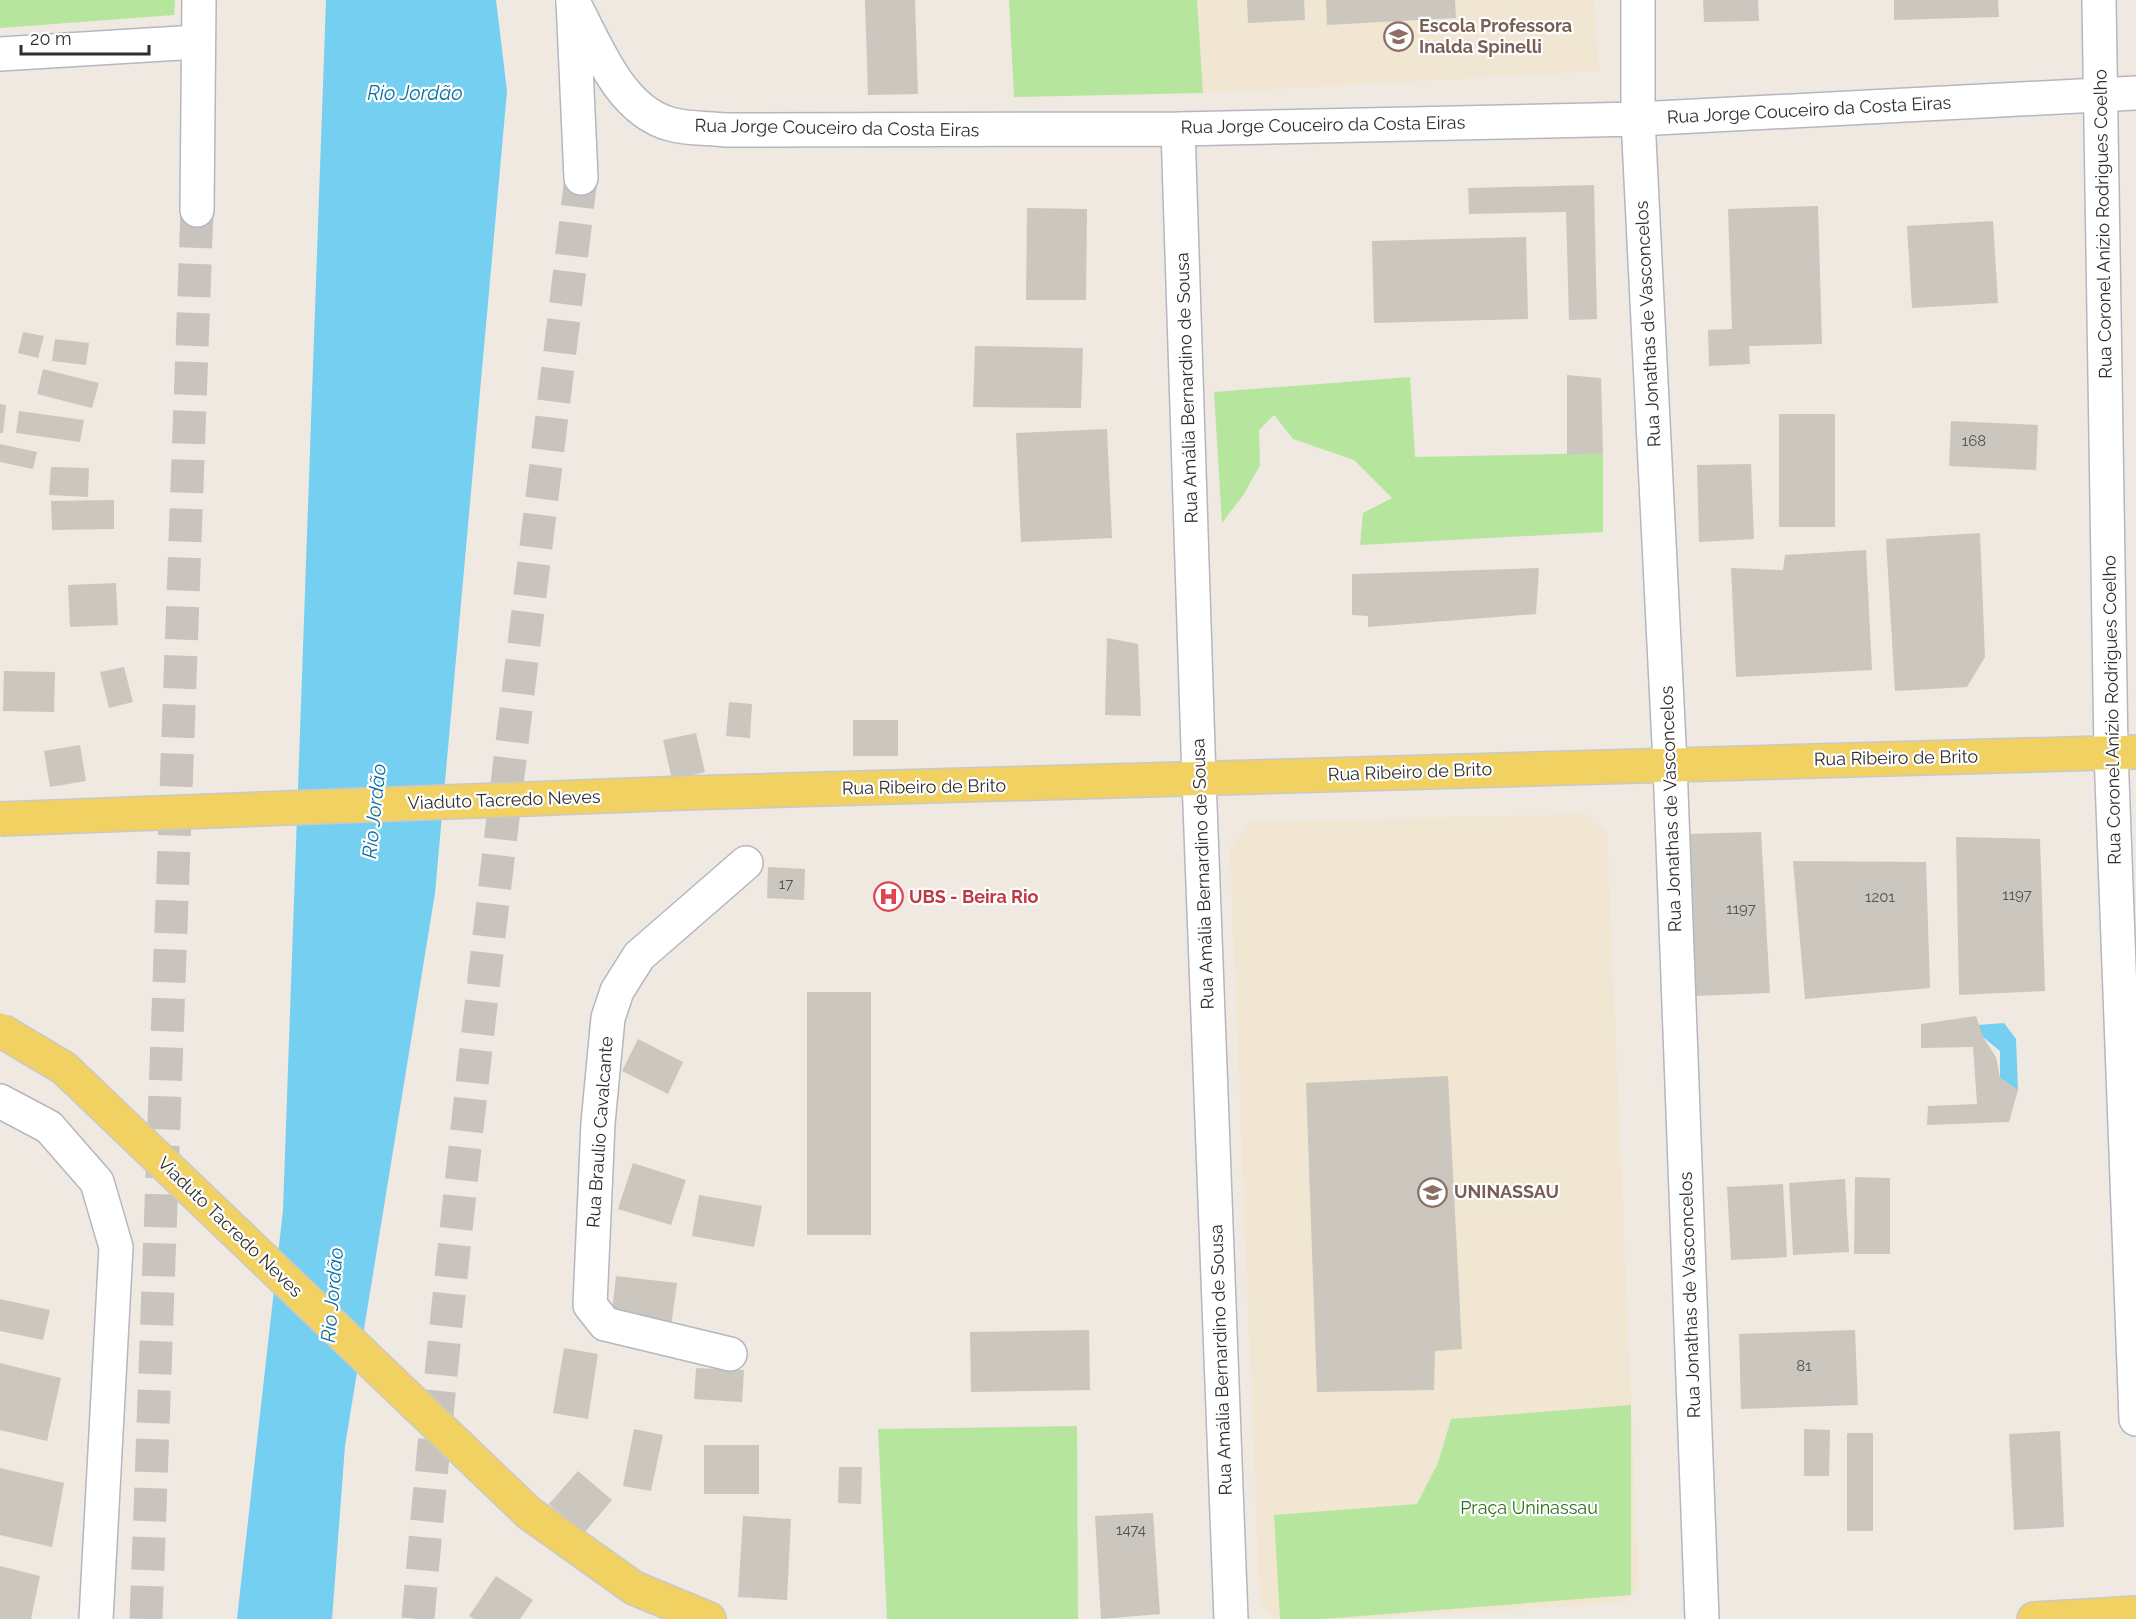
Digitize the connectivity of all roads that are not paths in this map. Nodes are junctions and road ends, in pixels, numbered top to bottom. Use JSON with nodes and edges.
{"nodes":[{"id":1,"x":199,"y":0,"type":"edge"},
{"id":2,"x":1638,"y":0,"type":"edge"},
{"id":3,"x":2098,"y":0,"type":"edge"},
{"id":4,"x":573,"y":1,"type":"edge"},
{"id":5,"x":197,"y":42,"type":"junction"},
{"id":6,"x":0,"y":54,"type":"edge"},
{"id":7,"x":2136,"y":93,"type":"edge"},
{"id":8,"x":2101,"y":95,"type":"junction"},
{"id":9,"x":1638,"y":119,"type":"junction"},
{"id":10,"x":1178,"y":129,"type":"junction"},
{"id":11,"x":581,"y":178,"type":"tunnel mouth"},
{"id":12,"x":197,"y":210,"type":"tunnel mouth"},
{"id":13,"x":2123,"y":752,"type":"edge"},
{"id":14,"x":1670,"y":764,"type":"junction"},
{"id":15,"x":1199,"y":779,"type":"junction"},
{"id":16,"x":684,"y":793,"type":"joint"},
{"id":17,"x":0,"y":819,"type":"edge"},
{"id":18,"x":746,"y":863,"type":"dead end"},
{"id":19,"x":0,"y":1030,"type":"edge"},
{"id":20,"x":0,"y":1101,"type":"edge"},
{"id":21,"x":730,"y":1353,"type":"dead end"},
{"id":22,"x":2136,"y":1419,"type":"edge"},
{"id":23,"x":2136,"y":1613,"type":"edge"},
{"id":24,"x":96,"y":1619,"type":"edge"},
{"id":25,"x":709,"y":1619,"type":"edge"},
{"id":26,"x":1232,"y":1619,"type":"edge"},
{"id":27,"x":1702,"y":1619,"type":"edge"},
{"id":28,"x":2034,"y":1619,"type":"edge"}],
"edges":[{"from":1,"to":5,"type":"street"},
{"from":2,"to":9,"type":"street","name":"Rua Jonathas de Vasconcelos"},
{"from":3,"to":8,"type":"street","name":"Rua Coronel Anízio Rodrigues Coelho"},
{"from":4,"to":10,"type":"street","name":"Rua Jorge Couceiro da Costa Eiras"},
{"from":4,"to":11,"type":"street"},
{"from":5,"to":6,"type":"street"},
{"from":5,"to":12,"type":"street"},
{"from":7,"to":8,"type":"street","name":"Rua Jorge Couceiro da Costa Eiras"},
{"from":8,"to":9,"type":"street","name":"Rua Jorge Couceiro da Costa Eiras"},
{"from":8,"to":13,"type":"street","name":"Rua Coronel Anízio Rodrigues Coelho"},
{"from":9,"to":10,"type":"street","name":"Rua Jorge Couceiro da Costa Eiras"},
{"from":9,"to":14,"type":"street","name":"Rua Jonathas de Vasconcelos"},
{"from":10,"to":15,"type":"street","name":"Rua Amália Bernardino de Sousa"},
{"from":13,"to":14,"type":"main road","name":"Rua Ribeiro de Brito"},
{"from":13,"to":22,"type":"street","name":"Rua Coronel Anízio Rodrigues Coelho"},
{"from":14,"to":15,"type":"main road","name":"Rua Ribeiro de Brito"},
{"from":14,"to":27,"type":"street","name":"Rua Jonathas de Vasconcelos"},
{"from":15,"to":16,"type":"main road","name":"Rua Ribeiro de Brito"},
{"from":15,"to":26,"type":"street","name":"Rua Amália Bernardino de Sousa"},
{"from":16,"to":17,"type":"main road","name":"Viaduto Tacredo Neves","bridge":true},
{"from":18,"to":21,"type":"street","name":"Rua Braulio Cavalcante"},
{"from":19,"to":25,"type":"main road","name":"Viaduto Tacredo Neves","bridge":true},
{"from":20,"to":24,"type":"street"},
{"from":23,"to":28,"type":"main road"}]}
